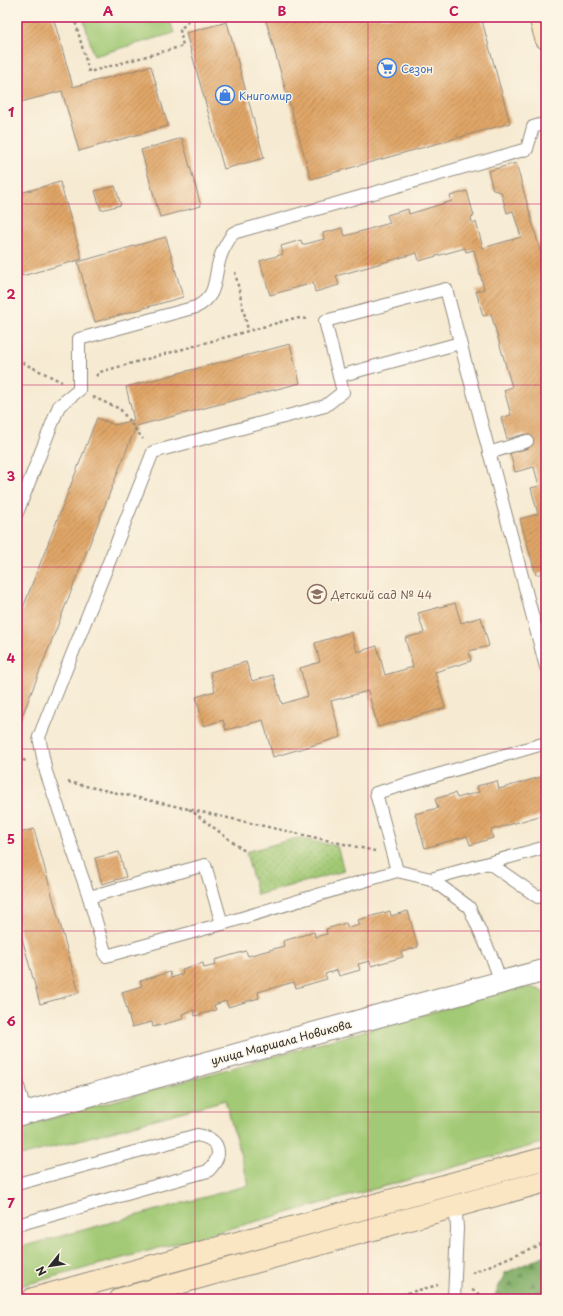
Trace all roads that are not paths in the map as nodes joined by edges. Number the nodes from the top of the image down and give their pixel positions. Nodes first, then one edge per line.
1 (540, 17) edge
2 (546, 38) edge
3 (546, 123) edge
4 (460, 343) junction
5 (339, 376) junction
6 (527, 441) dead end
7 (490, 452) junction
8 (17, 513) edge
9 (546, 667) edge
10 (546, 743) edge
11 (546, 847) edge
12 (489, 863) junction
13 (397, 872) junction
14 (431, 879) junction
15 (546, 894) edge
16 (89, 897) junction
17 (222, 924) junction
18 (546, 970) edge
19 (501, 982) junction
20 (17, 1082) edge
21 (21, 1114) edge
22 (546, 1158) edge
23 (546, 1181) edge
24 (17, 1184) edge
25 (450, 1184) junction
26 (456, 1206) junction
27 (17, 1225) edge
28 (33, 1299) edge
29 (121, 1299) edge
30 (454, 1299) edge

1 - 2 street
3 - 8 lane
4 - 5 lane
4 - 5 lane
4 - 7 lane
5 - 16 lane
6 - 7 lane
7 - 9 lane
10 - 13 lane
11 - 12 lane
12 - 14 lane
12 - 15 lane
13 - 14 lane
13 - 17 lane
14 - 19 lane
16 - 17 lane
16 - 17 lane
18 - 19 street, улица Маршала Новикова
19 - 21 street, улица Маршала Новикова
20 - 21 lane
22 - 25 street
23 - 26 street
24 - 27 lane
25 - 26 lane
25 - 28 street
26 - 29 street
26 - 30 lane

